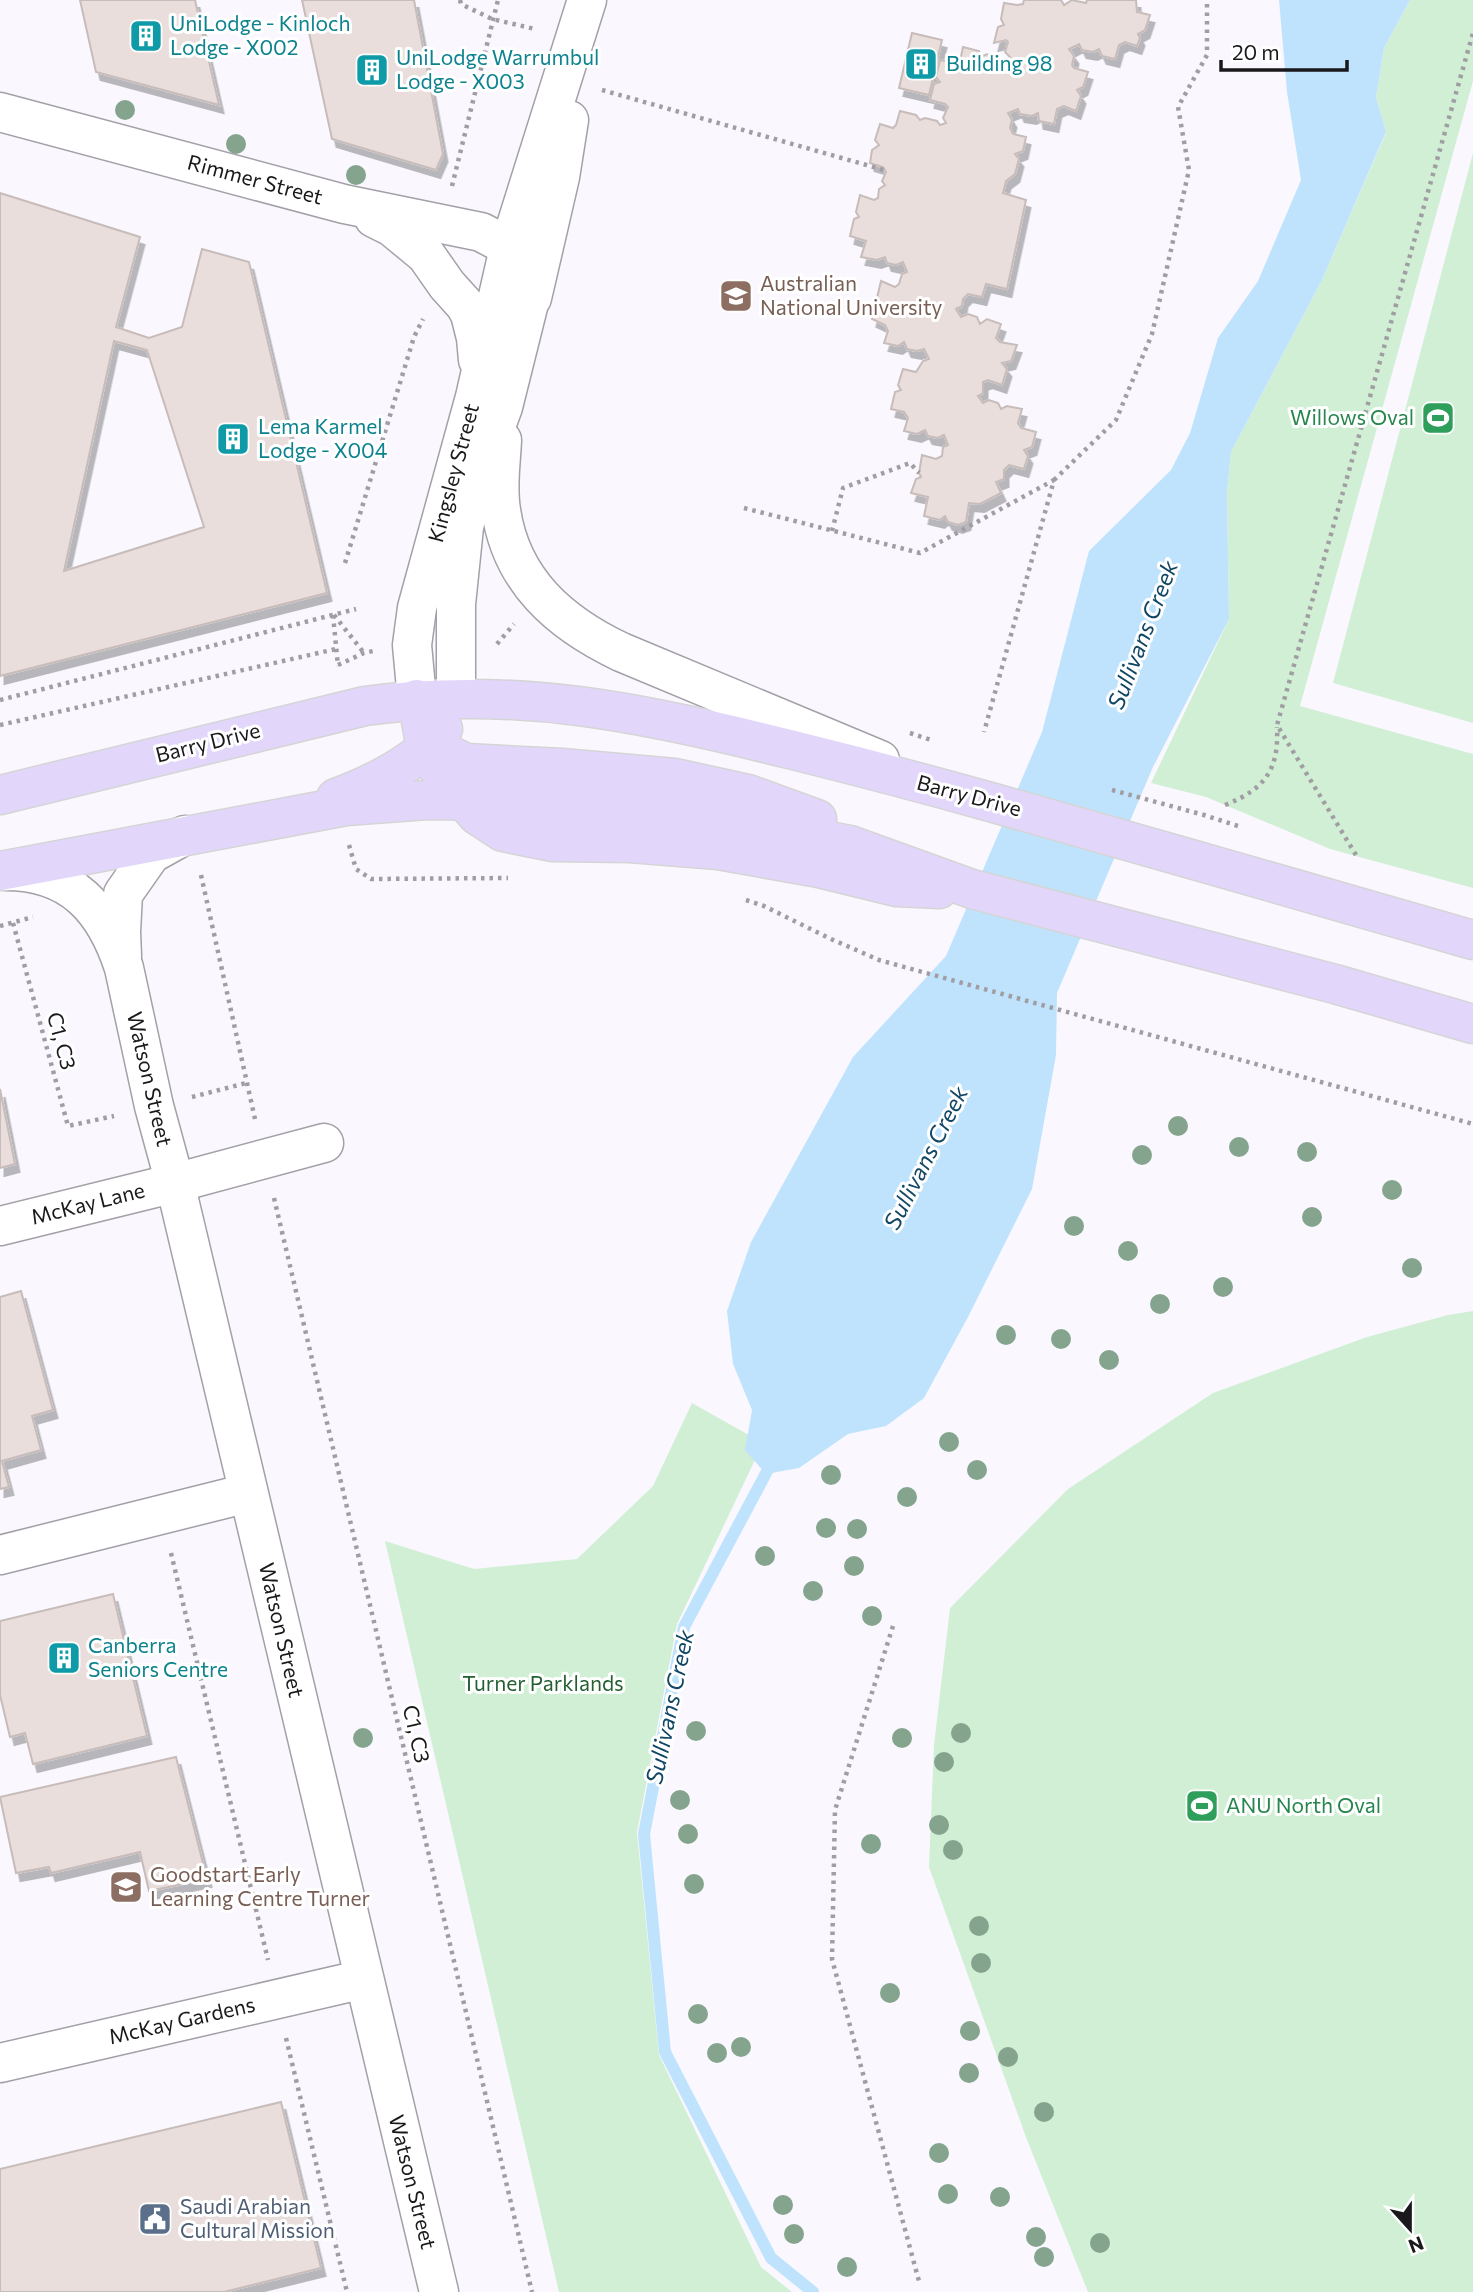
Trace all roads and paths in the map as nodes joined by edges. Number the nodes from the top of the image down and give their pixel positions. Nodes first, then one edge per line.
1 (460, 0) edge
2 (498, 0) edge
3 (587, 0) edge
4 (1207, 0) edge
5 (492, 19) junction
6 (1473, 33) edge
7 (577, 38) junction
8 (601, 90) dead end
9 (0, 113) edge
10 (884, 170) dead end
11 (449, 199) dead end
12 (344, 204) junction
13 (509, 248) junction
14 (427, 309) dead end
15 (526, 323) junction
16 (489, 402) junction
17 (919, 472) dead end
18 (1054, 480) junction
19 (744, 508) dead end
20 (832, 531) junction
21 (345, 563) dead end
22 (356, 609) dead end
23 (333, 615) junction
24 (336, 649) junction
25 (364, 653) dead end
26 (338, 678) dead end
27 (456, 698) junction
28 (417, 699) junction
29 (0, 700) edge
30 (0, 725) edge
31 (1277, 725) junction
32 (984, 732) dead end
33 (430, 743) junction
34 (11, 789) edge
35 (947, 789) junction
36 (463, 800) junction
37 (1225, 804) dead end
38 (274, 818) junction
39 (185, 835) junction
40 (348, 842) dead end
41 (1356, 855) dead end
42 (201, 870) dead end
43 (1, 871) edge
44 (517, 878) dead end
45 (972, 889) junction
46 (735, 896) dead end
47 (0, 926) edge
48 (1473, 940) edge
49 (124, 968) junction
50 (1473, 1024) edge
51 (246, 1083) junction
52 (182, 1099) dead end
53 (122, 1115) dead end
54 (1473, 1124) edge
55 (257, 1130) dead end
56 (324, 1143) dead end
57 (175, 1183) junction
58 (273, 1197) dead end
59 (0, 1226) edge
60 (248, 1493) junction
61 (170, 1547) dead end
62 (0, 1555) edge
63 (893, 1626) dead end
64 (270, 1970) dead end
65 (364, 1979) junction
66 (285, 2032) dead end
67 (0, 2063) edge
68 (920, 2285) dead end
69 (347, 2292) edge
70 (439, 2292) edge
71 (532, 2292) edge

1 - 5 path
2 - 5 path
3 - 7 street, Kingsley Street
4 - 18 path
5 - 7 path
5 - 11 path
6 - 31 path
7 - 13 street, Kingsley Street
7 - 15 street, Kingsley Street
8 - 10 path
9 - 12 street, Rimmer Street
12 - 13 street, Rimmer Street
12 - 16 street
13 - 15 street, Kingsley Street
13 - 16 street, Kingsley Street
14 - 21 path
15 - 16 street, Kingsley Street
16 - 27 street, Kingsley Street
16 - 28 street, Kingsley Street
16 - 35 street
17 - 20 path
18 - 20 path
18 - 32 path
19 - 20 path
22 - 23 path
23 - 24 path
23 - 25 path
23 - 29 path
24 - 26 path
24 - 30 path
27 - 28 main road, Barry Drive
27 - 33 main road
27 - 35 main road, Barry Drive
28 - 33 main road
28 - 34 main road, Barry Drive
31 - 37 path
31 - 41 path
33 - 36 main road
33 - 38 main road
33 - 45 main road
35 - 48 main road, Barry Drive
36 - 38 main road
36 - 45 main road
38 - 39 main road
39 - 43 main road
39 - 49 street, Watson Street
40 - 44 path
42 - 51 path
43 - 49 street, Watson Street
45 - 50 main road
46 - 54 path
47 - 53 path, C1, C3
49 - 57 street, Watson Street
51 - 52 path
51 - 55 path
56 - 57 street, McKay Lane
57 - 59 street, McKay Lane
57 - 60 street, Watson Street
58 - 71 path, C1, C3
60 - 62 street
60 - 65 street, Watson Street
61 - 64 path
63 - 68 path
65 - 67 street, McKay Gardens
65 - 70 street, Watson Street
66 - 69 path

